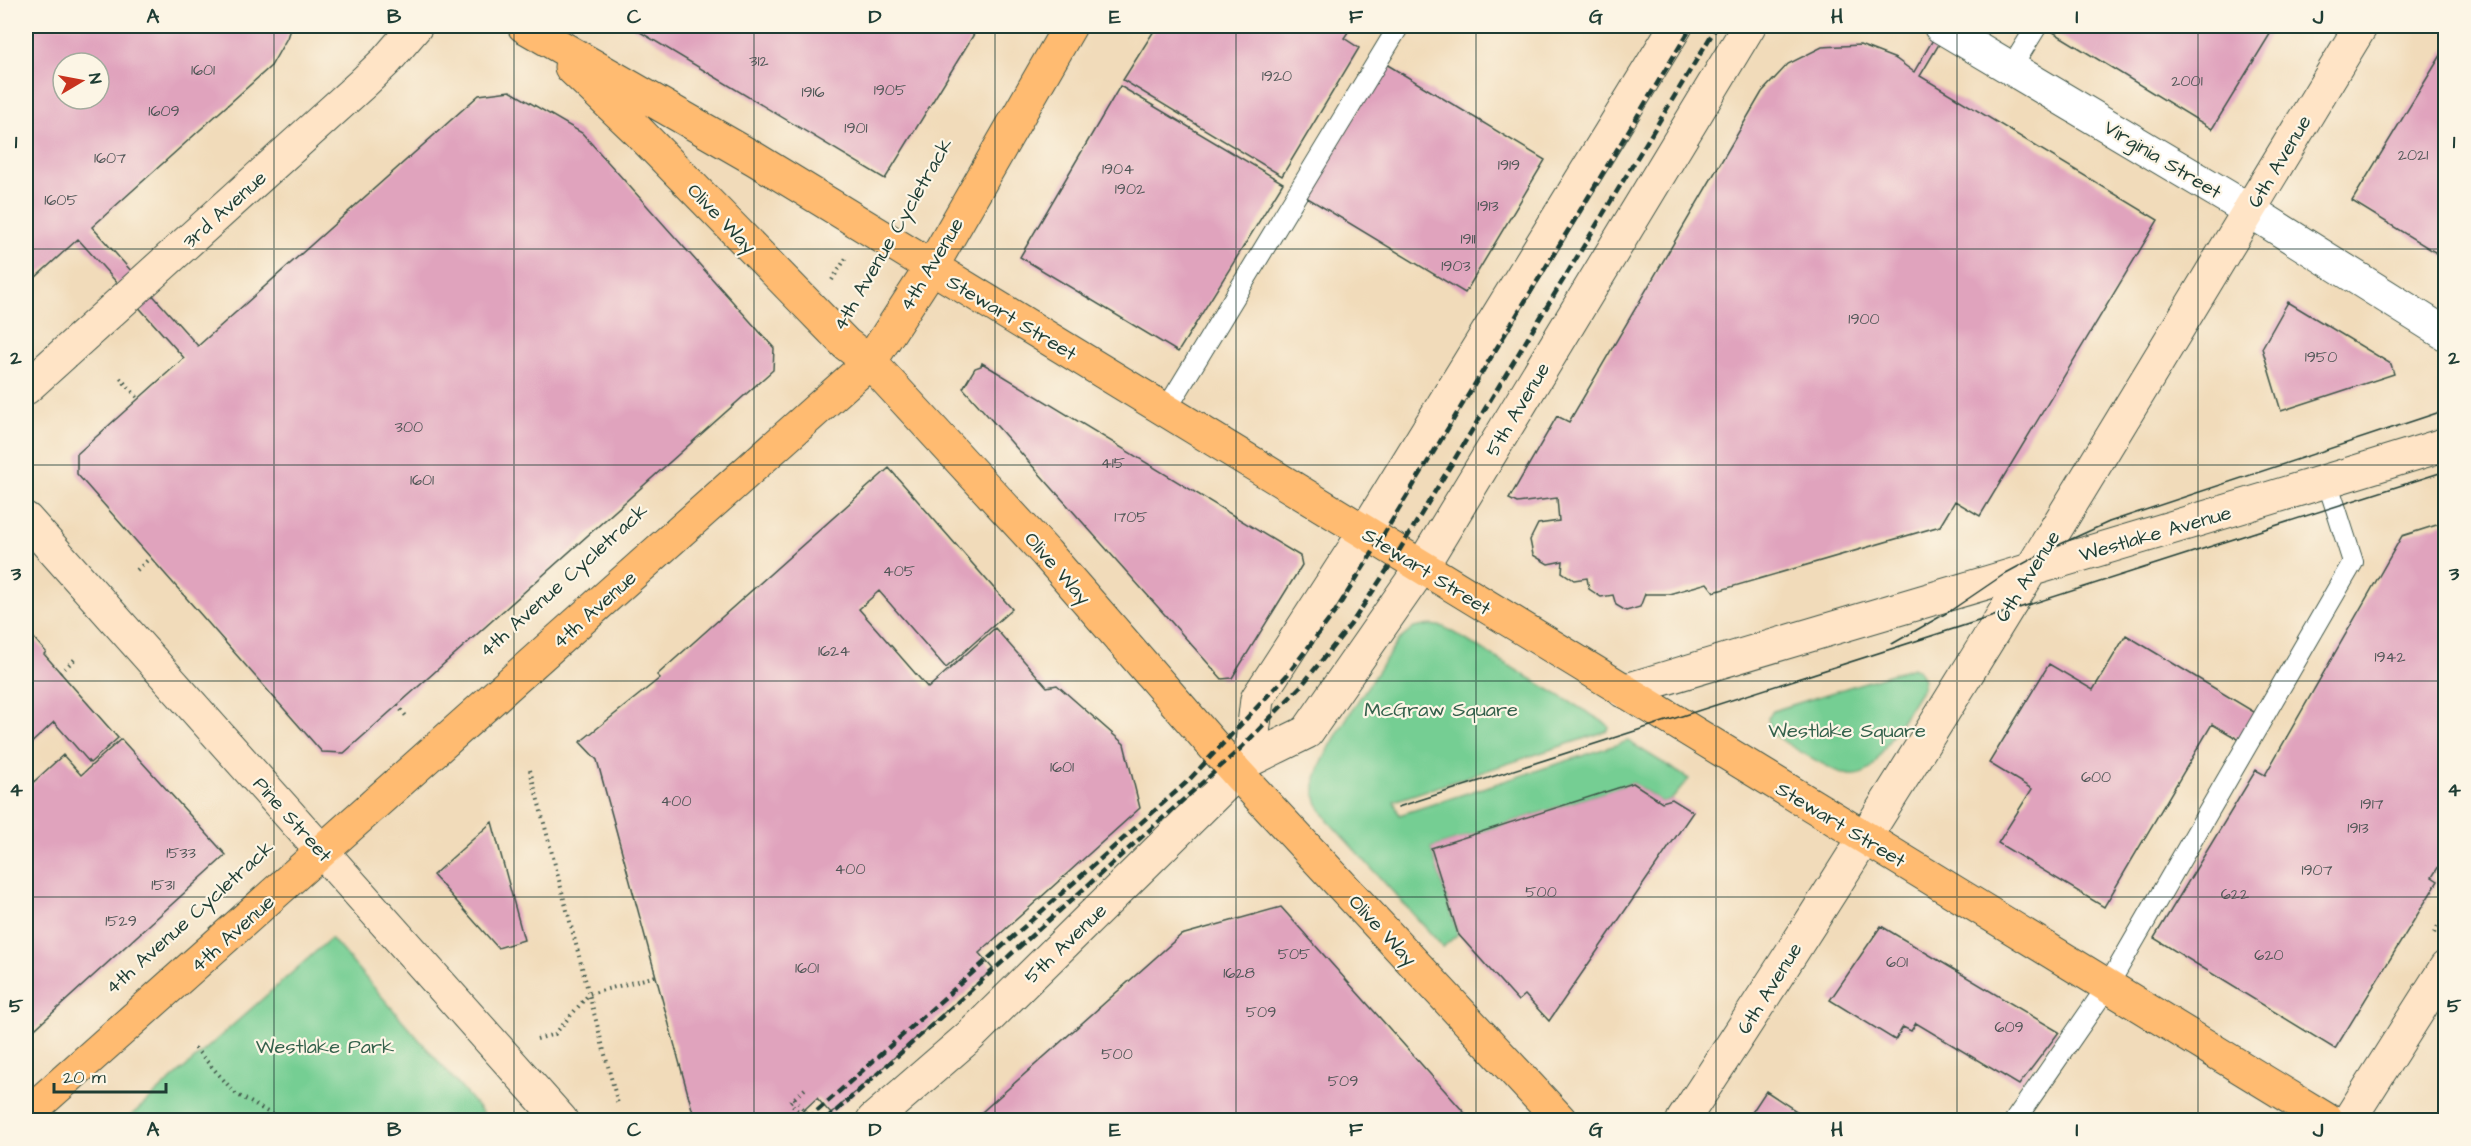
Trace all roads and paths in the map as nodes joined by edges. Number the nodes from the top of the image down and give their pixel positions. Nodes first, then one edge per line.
1 (416, 26) edge
2 (1070, 26) edge
3 (1399, 26) edge
4 (1676, 26) edge
5 (1749, 26) edge
6 (1940, 26) edge
7 (2037, 26) edge
8 (2361, 26) edge
9 (531, 30) edge
10 (2011, 68) junction
11 (2249, 210) junction
12 (931, 268) junction
13 (2445, 334) edge
14 (870, 362) junction
15 (120, 378) dead end
16 (26, 388) edge
17 (139, 399) dead end
18 (1166, 410) junction
19 (2445, 444) edge
20 (2327, 481) junction
21 (26, 519) edge
22 (1365, 532) junction
23 (150, 558) dead end
24 (1421, 568) junction
25 (2033, 568) junction
26 (137, 570) dead end
27 (76, 658) dead end
28 (60, 673) dead end
29 (1623, 691) junction
30 (397, 705) dead end
31 (406, 716) dead end
32 (1244, 767) junction
33 (530, 770) dead end
34 (1863, 838) junction
35 (323, 852) junction
36 (2445, 967) edge
37 (656, 976) dead end
38 (2107, 987) junction
39 (589, 994) junction
40 (537, 1039) dead end
41 (195, 1048) dead end
42 (807, 1087) dead end
43 (618, 1104) dead end
44 (26, 1116) edge
45 (812, 1119) dead end
46 (282, 1120) edge
47 (561, 1120) edge
48 (873, 1120) edge
49 (1560, 1120) edge
50 (1683, 1120) edge
51 (2015, 1120) edge
52 (2327, 1120) edge
53 (2349, 1120) edge

1 - 16 main road, 3rd Avenue
2 - 12 main road, 4th Avenue
3 - 18 lane
4 - 22 main road
5 - 24 main road, 5th Avenue
6 - 10 street, Virginia Street
7 - 10 lane
8 - 11 main road, 6th Avenue
9 - 12 main road, Stewart Street
9 - 14 main road, Olive Way
10 - 11 street, Virginia Street
11 - 13 street, Virginia Street
11 - 25 main road, 6th Avenue
12 - 14 main road, 4th Avenue
12 - 18 main road, Stewart Street
14 - 32 main road, Olive Way
14 - 35 main road, 4th Avenue
15 - 17 path
18 - 22 main road, Stewart Street
19 - 20 main road, Westlake Avenue
20 - 25 main road, Westlake Avenue
20 - 38 lane
21 - 35 main road, Pine Street
22 - 24 main road, Stewart Street
22 - 32 main road
23 - 26 path
24 - 29 main road, Stewart Street
24 - 32 main road, 5th Avenue
25 - 29 main road, Westlake Avenue
25 - 34 main road, 6th Avenue
27 - 28 path
29 - 34 main road, Stewart Street
30 - 31 path
32 - 48 main road, 5th Avenue
32 - 49 main road, Olive Way
33 - 39 path
34 - 38 main road, Stewart Street
34 - 50 main road, 6th Avenue
35 - 44 main road, 4th Avenue
35 - 47 main road, Pine Street
36 - 53 main road
37 - 39 path
38 - 51 lane
38 - 52 main road, Stewart Street
39 - 40 path
39 - 43 path
41 - 46 path
42 - 45 path

